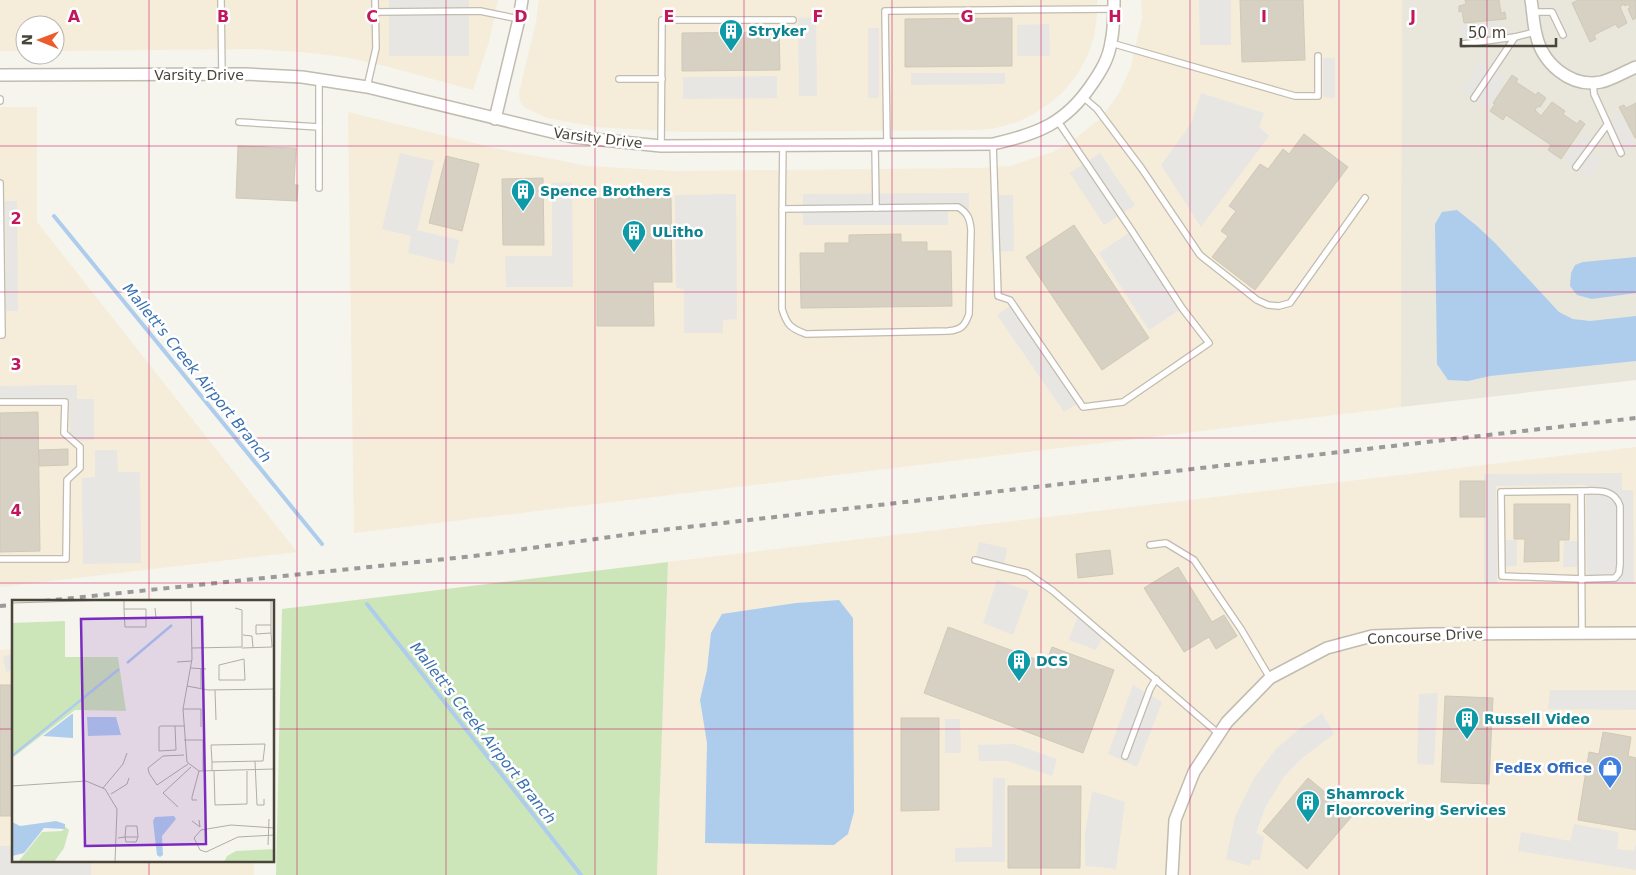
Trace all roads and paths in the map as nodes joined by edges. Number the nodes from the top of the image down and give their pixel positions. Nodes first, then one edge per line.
1 (221, 0) edge
2 (375, 0) edge
3 (522, 0) edge
4 (1114, 4) edge
5 (1532, 6) edge
6 (376, 12) junction
7 (519, 19) junction
8 (793, 20) dead end
9 (1536, 32) junction
10 (1563, 35) dead end
11 (1515, 37) junction
12 (1111, 42) junction
13 (1462, 44) dead end
14 (1318, 56) dead end
15 (1636, 67) edge
16 (222, 74) junction
17 (0, 76) edge
18 (619, 79) dead end
19 (662, 79) junction
20 (319, 80) junction
21 (1593, 82) junction
22 (367, 87) junction
23 (1083, 97) junction
24 (1474, 98) dead end
25 (495, 119) junction
26 (1057, 120) junction
27 (239, 122) dead end
28 (1607, 125) junction
29 (320, 127) junction
30 (887, 144) junction
31 (994, 144) junction
32 (783, 145) junction
33 (875, 145) junction
34 (661, 146) junction
35 (1621, 153) dead end
36 (1576, 167) dead end
37 (0, 183) edge
38 (320, 188) dead end
39 (1365, 198) dead end
40 (876, 208) junction
41 (782, 209) junction
42 (0, 335) edge
43 (0, 402) edge
44 (1581, 491) junction
45 (1150, 545) dead end
46 (0, 559) edge
47 (976, 560) dead end
48 (1582, 579) junction
49 (1582, 633) junction
50 (1636, 633) edge
51 (1270, 678) junction
52 (1156, 679) junction
53 (1219, 734) junction
54 (1124, 756) dead end
55 (1172, 875) edge

1 - 16 lane
2 - 6 lane
3 - 7 street
4 - 12 street, Varsity Drive
4 - 30 lane
5 - 9 street
5 - 10 lane
6 - 7 lane
6 - 22 lane
7 - 25 street
8 - 19 lane
9 - 11 lane
9 - 21 street
11 - 13 lane
11 - 24 lane
12 - 14 lane
12 - 23 street, Varsity Drive
15 - 21 street
16 - 17 street, Varsity Drive
16 - 20 street, Varsity Drive
18 - 19 lane
19 - 34 lane
20 - 22 street, Varsity Drive
20 - 29 lane
21 - 28 lane
22 - 25 street, Varsity Drive
23 - 26 street, Varsity Drive
23 - 39 lane
25 - 34 street, Varsity Drive
26 - 31 street, Varsity Drive
26 - 31 lane
27 - 29 lane
28 - 35 lane
28 - 36 lane
29 - 38 lane
30 - 31 street, Varsity Drive
30 - 33 street, Varsity Drive
32 - 33 street, Varsity Drive
32 - 34 street, Varsity Drive
32 - 41 lane
33 - 40 lane
37 - 42 lane
40 - 41 lane
40 - 41 lane
43 - 46 lane
44 - 48 lane
44 - 48 lane
44 - 48 lane
45 - 51 lane
47 - 52 lane
48 - 49 lane
49 - 50 street, Concourse Drive
49 - 51 street, Concourse Drive
51 - 53 street, Concourse Drive
52 - 53 lane
52 - 54 lane
53 - 55 street, Concourse Drive

